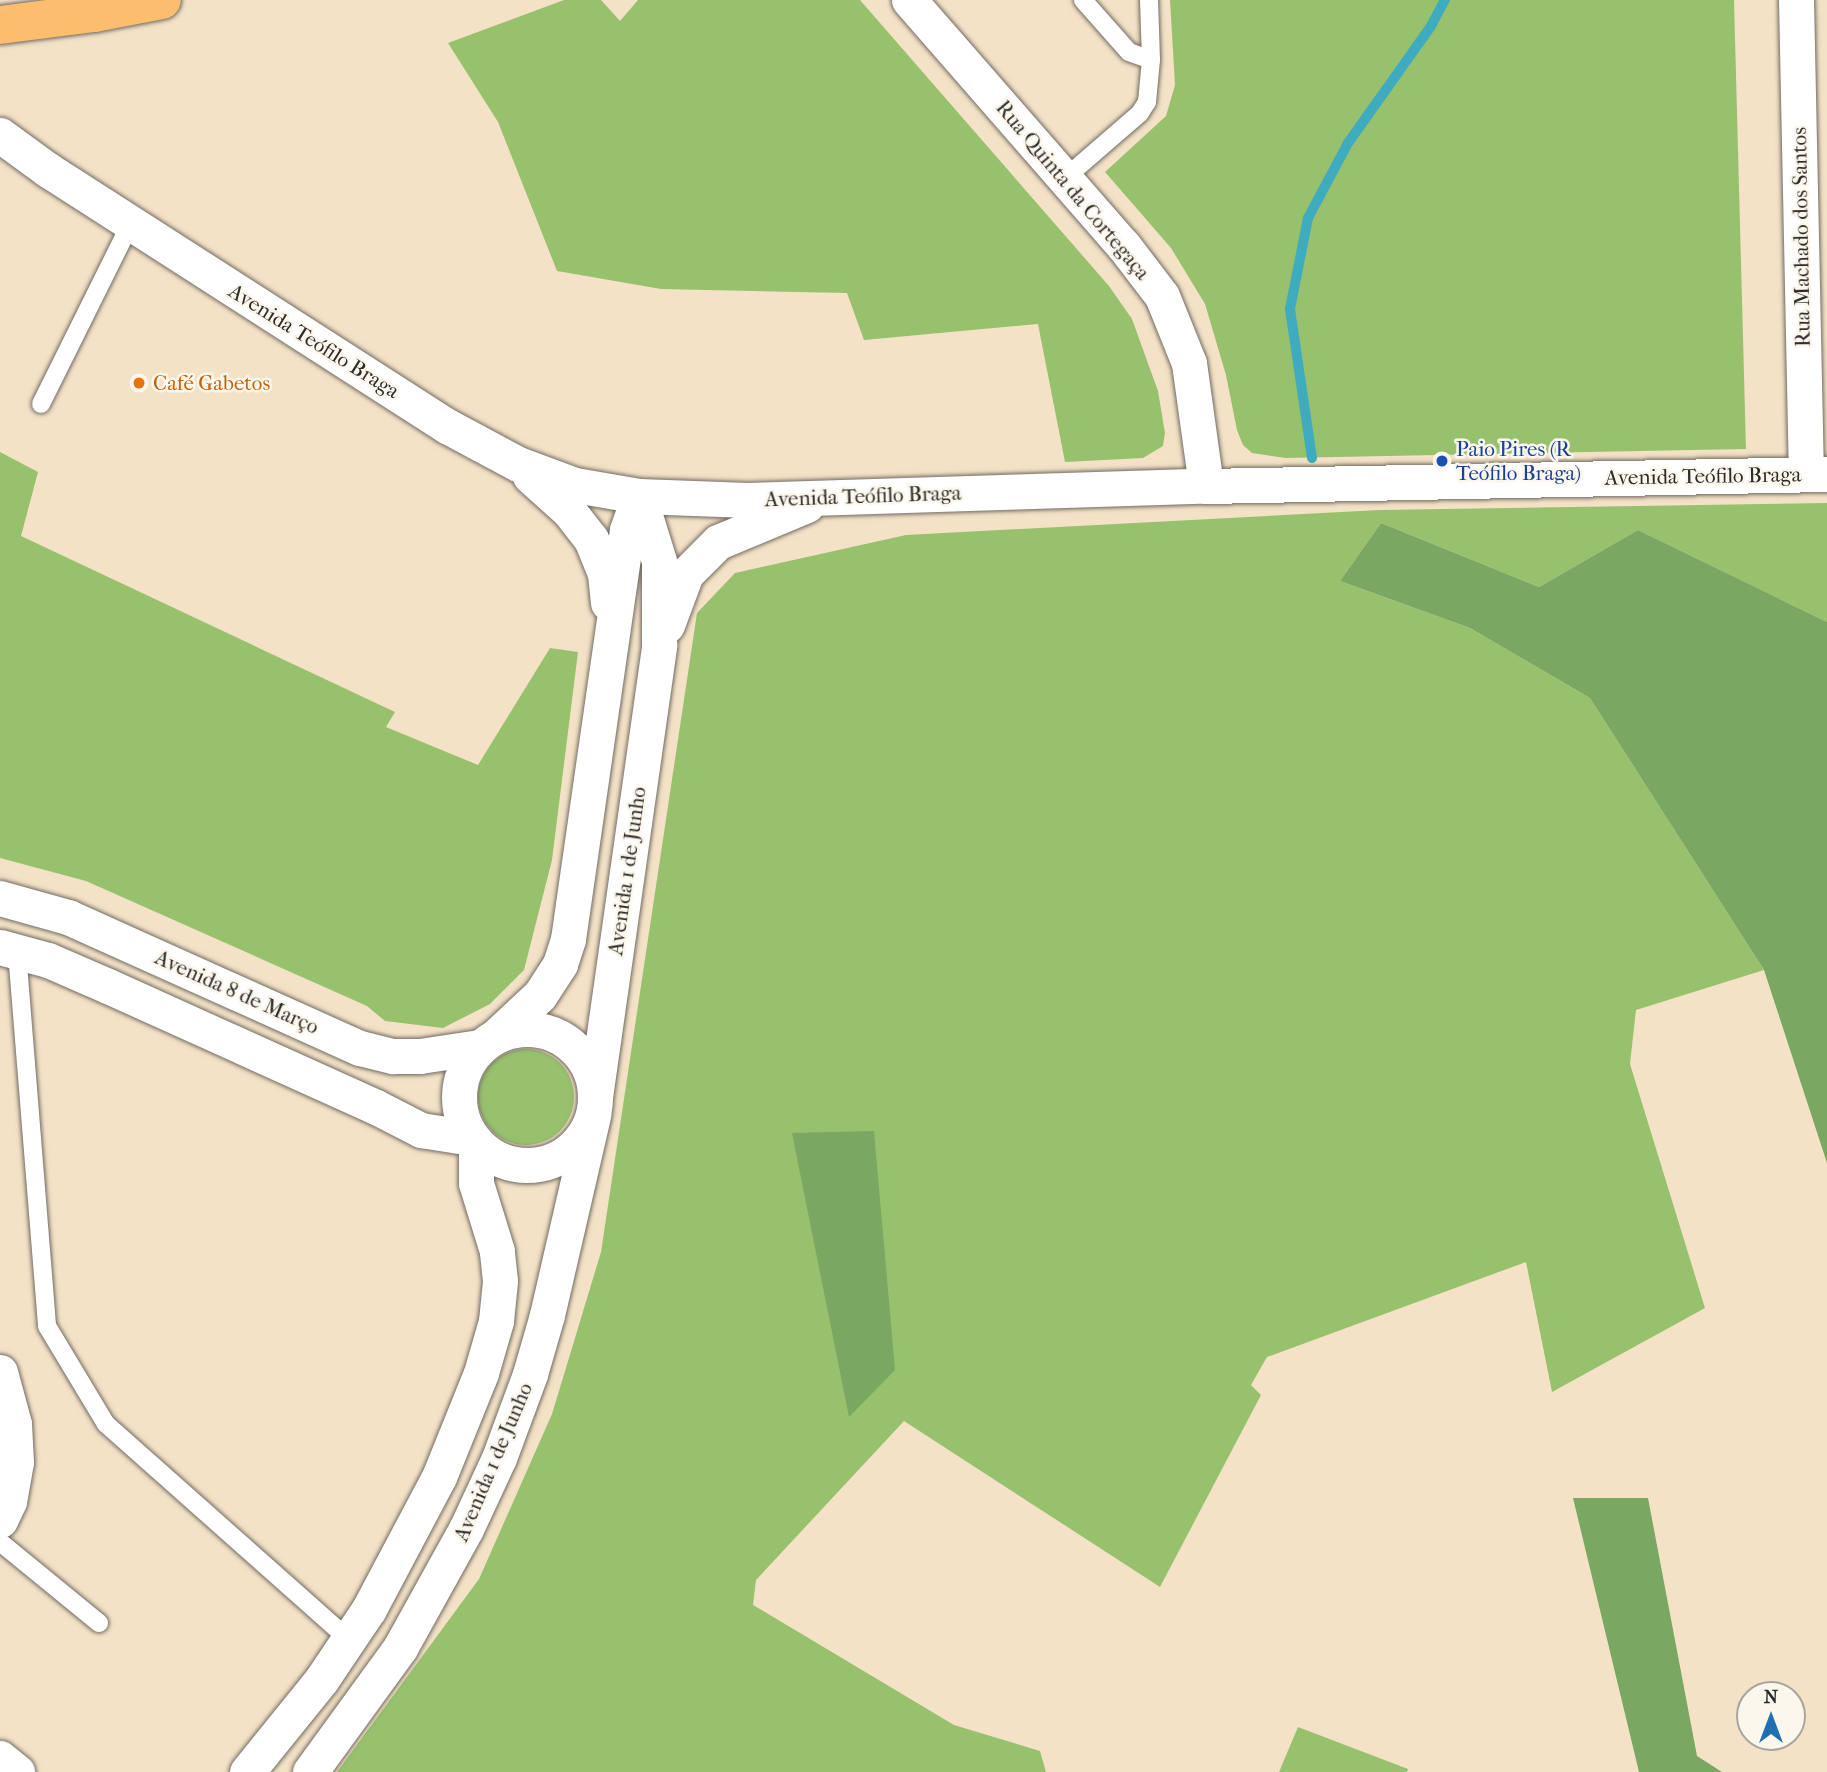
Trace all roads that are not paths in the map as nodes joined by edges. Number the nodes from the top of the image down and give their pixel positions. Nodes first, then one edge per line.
1 (909, 0) edge
2 (1083, 0) edge
3 (1149, 0) edge
4 (1796, 0) edge
5 (153, 1) edge
6 (0, 25) edge
7 (1151, 60) junction
8 (0, 135) edge
9 (1065, 178) junction
10 (131, 223) junction
11 (41, 404) dead end
12 (517, 464) junction
13 (1816, 474) edge
14 (1206, 486) junction
15 (639, 496) junction
16 (826, 496) junction
17 (612, 637) junction
18 (659, 645) junction
19 (0, 898) edge
20 (8, 950) edge
21 (487, 1042) junction
22 (594, 1106) junction
23 (473, 1140) junction
24 (0, 1372) edge
25 (0, 1520) edge
26 (0, 1542) edge
27 (99, 1623) dead end
28 (348, 1639) junction
29 (0, 1758) edge
30 (17, 1772) edge
31 (247, 1772) edge
32 (310, 1772) edge

1 - 9 street, Rua Quinta da Cortegaça
2 - 7 lane
3 - 7 lane
4 - 13 street, Rua Machado dos Santos
5 - 6 main road
7 - 9 lane
8 - 10 street, Avenida Teófilo Braga
9 - 14 street, Rua Quinta da Cortegaça
10 - 11 lane
10 - 12 street, Avenida Teófilo Braga
12 - 15 street, Avenida Teófilo Braga
12 - 17 street
13 - 14 street, Avenida Teófilo Braga
14 - 16 street, Avenida Teófilo Braga
15 - 16 street, Avenida Teófilo Braga
15 - 17 street
15 - 18 street, Avenida 1 de Junho
16 - 18 street, Avenida 1 de Junho
17 - 21 street
18 - 22 street, Avenida 1 de Junho
19 - 21 street, Avenida 8 de Março
20 - 23 street
20 - 28 lane
21 - 22 street
21 - 23 street
22 - 23 street
22 - 32 street, Avenida 1 de Junho
23 - 28 street, Avenida 1 de Junho
24 - 25 street
26 - 27 lane
28 - 31 street, Avenida 1 de Junho
29 - 30 street

